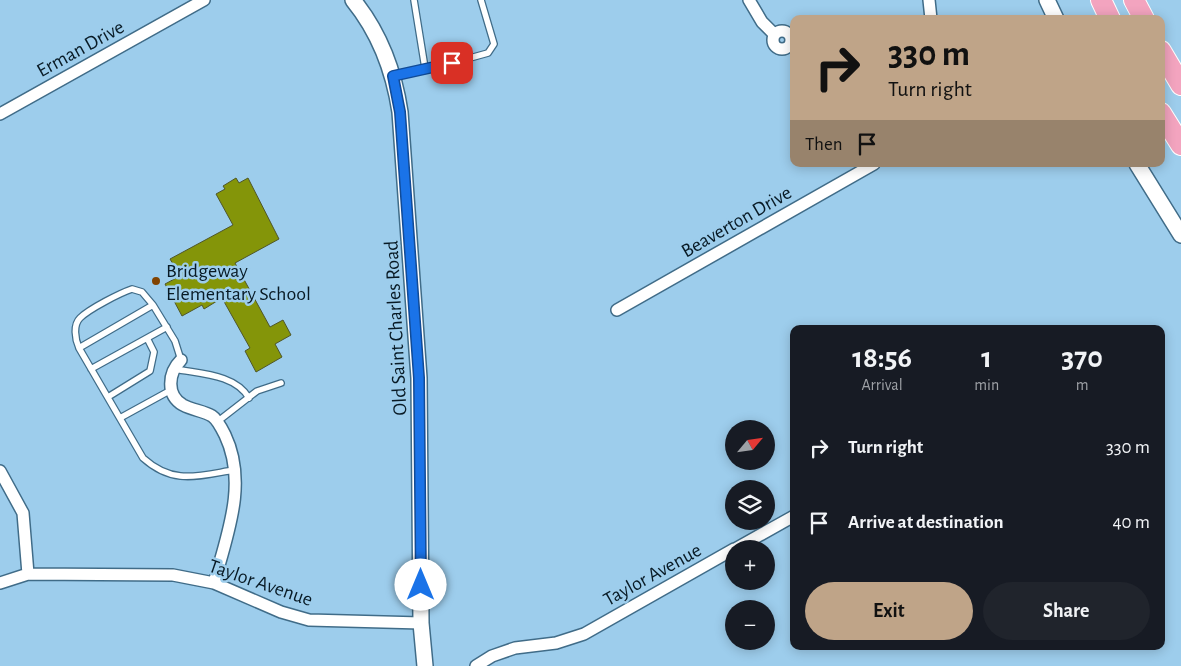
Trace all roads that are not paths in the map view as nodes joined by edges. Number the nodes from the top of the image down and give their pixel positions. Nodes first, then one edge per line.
1 (204, 0) edge
2 (353, 0) edge
3 (414, 0) edge
4 (481, 0) edge
5 (749, 0) edge
6 (929, 0) edge
7 (1047, 0) edge
8 (1101, 0) edge
9 (1134, 0) edge
10 (931, 15) edge
11 (1054, 15) edge
12 (1108, 15) edge
13 (1142, 15) edge
14 (774, 34) dead end
15 (1165, 58) edge
16 (425, 68) junction
17 (393, 76) junction
18 (1181, 85) edge
19 (0, 114) edge
20 (1165, 119) edge
21 (1181, 145) edge
22 (869, 167) edge
23 (1139, 167) edge
24 (1181, 235) edge
25 (153, 305) junction
26 (617, 310) dead end
27 (167, 327) junction
28 (147, 338) junction
29 (79, 348) junction
30 (177, 364) junction
31 (91, 369) junction
32 (281, 383) dead end
33 (171, 390) junction
34 (108, 396) junction
35 (249, 398) junction
36 (120, 418) junction
37 (217, 422) junction
38 (234, 470) junction
39 (0, 471) edge
40 (790, 518) edge
41 (750, 540) edge
42 (725, 554) edge
43 (28, 574) junction
44 (0, 583) edge
45 (214, 583) junction
46 (422, 623) junction
47 (425, 666) edge
48 (476, 666) edge

1 - 19 street, Erman Drive
2 - 17 street, Old Saint Charles Road
3 - 16 lane
4 - 16 lane
5 - 14 street
6 - 10 street
7 - 11 street
8 - 12 highway
9 - 13 highway
15 - 18 highway
16 - 17 lane
17 - 46 street, Old Saint Charles Road
20 - 21 highway
22 - 26 street, Beaverton Drive
23 - 24 street
25 - 27 lane
25 - 29 lane
25 - 29 lane
27 - 28 lane
27 - 30 lane
28 - 31 lane
28 - 34 lane
29 - 31 lane
30 - 33 street
30 - 35 lane
31 - 34 lane
32 - 35 lane
33 - 36 lane
33 - 37 street
34 - 36 lane
35 - 37 lane
36 - 38 lane
37 - 38 street
38 - 45 street
39 - 43 street
40 - 41 street, Taylor Avenue
42 - 48 street, Taylor Avenue
43 - 44 street, Taylor Avenue
43 - 45 street, Taylor Avenue
45 - 46 street, Taylor Avenue
46 - 47 street, Old Saint Charles Road

